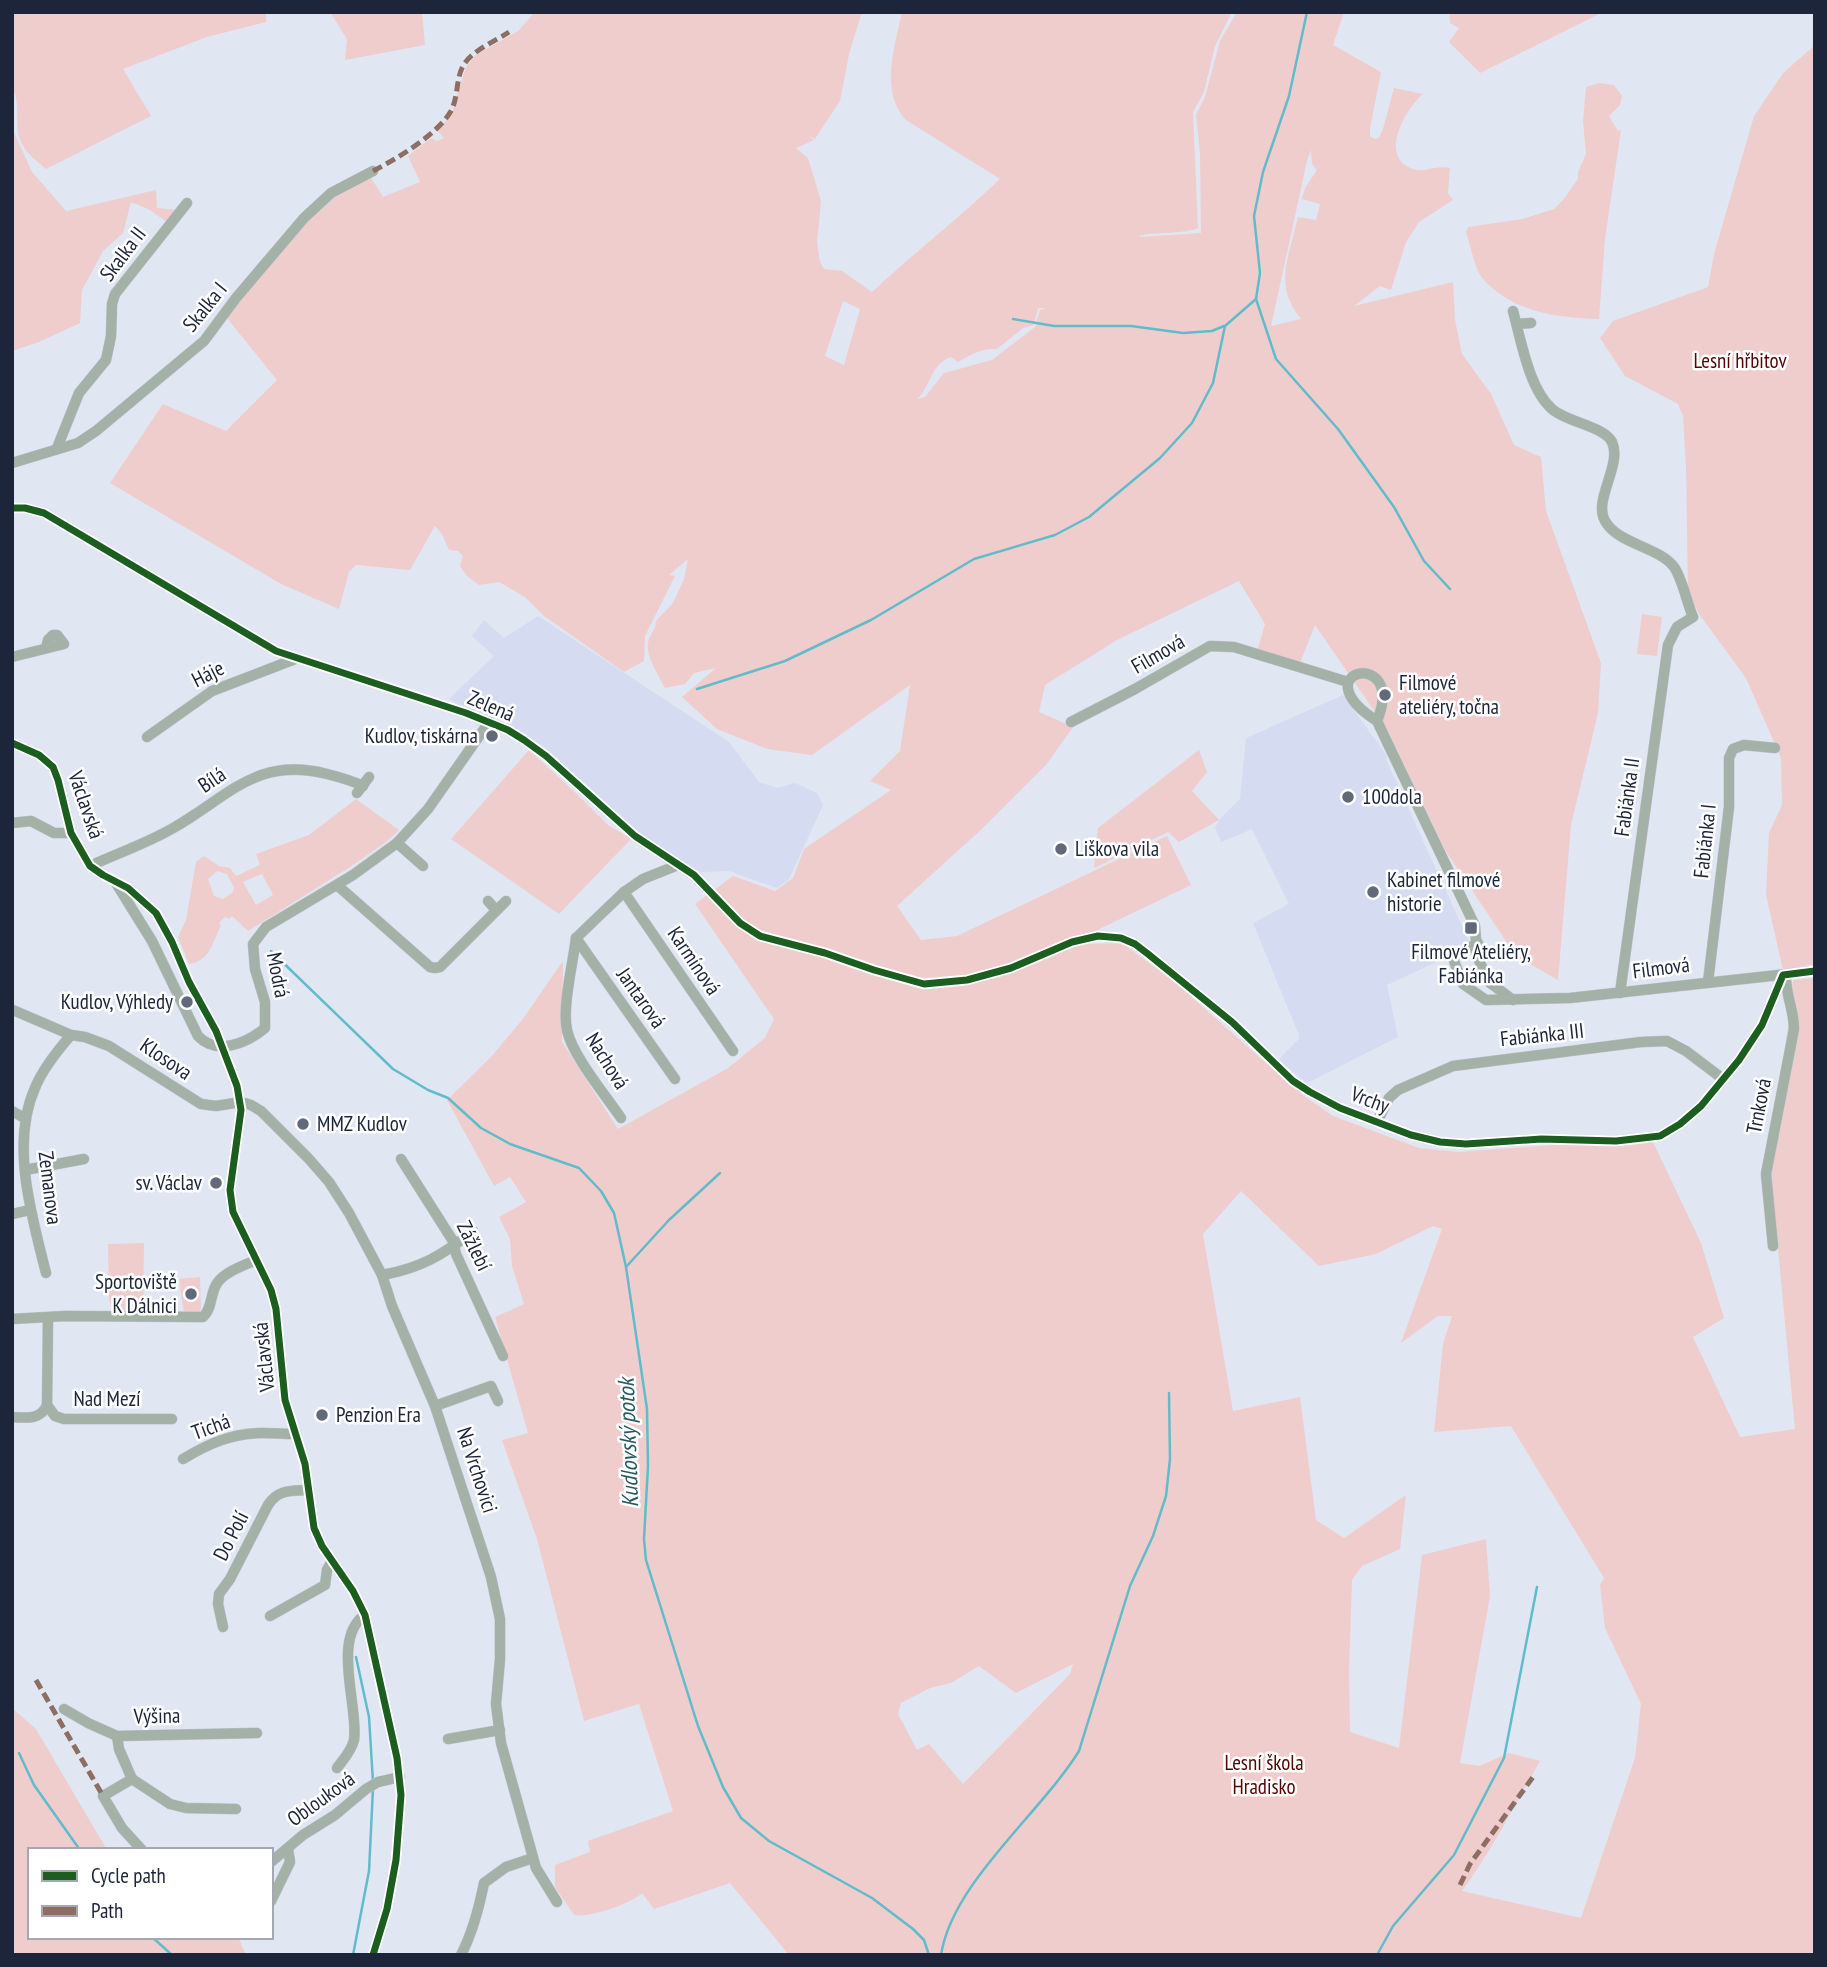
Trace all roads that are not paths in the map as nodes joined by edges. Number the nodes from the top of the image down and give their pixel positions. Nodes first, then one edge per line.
1 (373, 171) dead end
2 (187, 203) dead end
3 (1513, 311) dead end
4 (1531, 323) dead end
5 (1517, 324) junction
6 (57, 448) junction
7 (12, 463) edge
8 (12, 508) edge
9 (46, 648) dead end
10 (12, 657) edge
11 (295, 659) junction
12 (1349, 682) junction
13 (1377, 721) junction
14 (489, 722) junction
15 (1071, 722) dead end
16 (147, 737) dead end
17 (12, 743) edge
18 (1775, 748) dead end
19 (363, 785) dead end
20 (12, 823) edge
21 (71, 833) junction
22 (397, 843) junction
23 (677, 865) junction
24 (90, 866) junction
25 (423, 866) dead end
26 (114, 881) junction
27 (337, 884) junction
28 (624, 892) junction
29 (488, 901) dead end
30 (506, 901) dead end
31 (496, 910) junction
32 (576, 938) junction
33 (1478, 943) junction
34 (1815, 971) edge
35 (1784, 974) junction
36 (1709, 982) junction
37 (924, 984) joint
38 (1620, 993) junction
39 (1513, 1000) junction
40 (13, 1010) edge
41 (71, 1035) junction
42 (223, 1046) junction
43 (733, 1051) dead end
44 (675, 1079) dead end
45 (1723, 1079) junction
46 (241, 1102) junction
47 (12, 1111) edge
48 (621, 1118) dead end
49 (26, 1119) junction
50 (1377, 1122) junction
51 (26, 1132) junction
52 (12, 1134) edge
53 (401, 1158) dead end
54 (84, 1159) dead end
55 (26, 1170) junction
56 (30, 1210) junction
57 (12, 1214) edge
58 (473, 1231) dead end
59 (454, 1246) junction
60 (1773, 1246) dead end
61 (256, 1260) junction
62 (46, 1273) dead end
63 (382, 1275) junction
64 (48, 1318) junction
65 (12, 1320) edge
66 (503, 1356) dead end
67 (498, 1401) dead end
68 (47, 1405) junction
69 (435, 1406) junction
70 (12, 1417) edge
71 (172, 1419) dead end
72 (296, 1434) junction
73 (183, 1459) dead end
74 (309, 1490) junction
75 (332, 1561) junction
76 (365, 1615) junction
77 (270, 1616) dead end
78 (223, 1628) dead end
79 (64, 1709) dead end
80 (499, 1730) junction
81 (257, 1732) dead end
82 (117, 1736) junction
83 (448, 1739) dead end
84 (337, 1768) dead end
85 (400, 1777) junction
86 (132, 1779) junction
87 (236, 1809) dead end
88 (140, 1848) edge
89 (288, 1849) junction
90 (533, 1858) junction
91 (273, 1860) edge
92 (273, 1898) edge
93 (557, 1902) dead end
94 (373, 1955) edge
95 (461, 1955) edge

1 - 6 street, Skalka I
2 - 6 street, Skalka II
3 - 5 street
4 - 5 street
5 - 38 street, Fabiánka II
6 - 7 street, Skalka I
8 - 11 street, Zelená
9 - 10 street
11 - 14 street, Zelená
11 - 16 street, Háje
12 - 13 street, Filmová
12 - 13 street, Filmová
12 - 15 street, Filmová
13 - 33 street, Filmová
14 - 22 street, Modrá
14 - 23 street, Zelená
17 - 21 street, Václavská
18 - 36 street, Fabiánka I
19 - 24 street, Bílá
20 - 21 street
21 - 24 street, Václavská
22 - 25 street
22 - 27 street, Modrá
23 - 28 street
23 - 37 street, Zelená
24 - 26 street, Václavská
26 - 42 street, Václavská
26 - 42 street
27 - 31 street
27 - 42 street, Modrá
28 - 32 street
28 - 43 street, Karmínová
29 - 31 street
30 - 31 street
32 - 44 street, Jantarová
32 - 48 street, Nachová
33 - 39 street, Filmová
33 - 39 street, Filmová
34 - 35 street, Filmová
35 - 36 street, Filmová
35 - 45 street, Vrchy
35 - 60 street, Trnková
36 - 38 street, Filmová
37 - 50 street, Vrchy
38 - 39 street, Filmová
40 - 41 street, Klosova
41 - 46 street, Klosova
41 - 49 street, Zemanova
42 - 46 street, Václavská
45 - 50 street, Vrchy
45 - 50 street, Fabiánka III
46 - 61 street, Václavská
46 - 63 street, Na Vrchovici
47 - 49 street
49 - 51 street, Zemanova
51 - 52 street
51 - 55 street, Zemanova
53 - 59 street, Zážlebí
54 - 55 street
55 - 56 street, Zemanova
56 - 57 street
56 - 62 street, Zemanova
58 - 59 street
59 - 63 street
59 - 66 street, Zážlebí
61 - 64 street
61 - 72 street, Václavská
63 - 69 street, Na Vrchovici
64 - 65 street
64 - 68 street
67 - 69 street
68 - 70 street
68 - 71 street, Nad Mezí
69 - 80 street, Na Vrchovici
72 - 73 street, Tichá
72 - 74 street, Václavská
74 - 75 street, Václavská
74 - 78 street, Do Polí
75 - 76 street, Václavská
75 - 77 street
76 - 84 street
76 - 85 street, Václavská
79 - 82 street, Výšina
80 - 83 street
80 - 90 street, Na Vrchovici
81 - 82 street, Výšina
82 - 86 street
85 - 89 street, Oblouková
85 - 94 street, Václavská
86 - 87 street
86 - 88 street
89 - 91 street, Oblouková
89 - 92 street
90 - 93 street, Na Vrchovici
90 - 95 street

